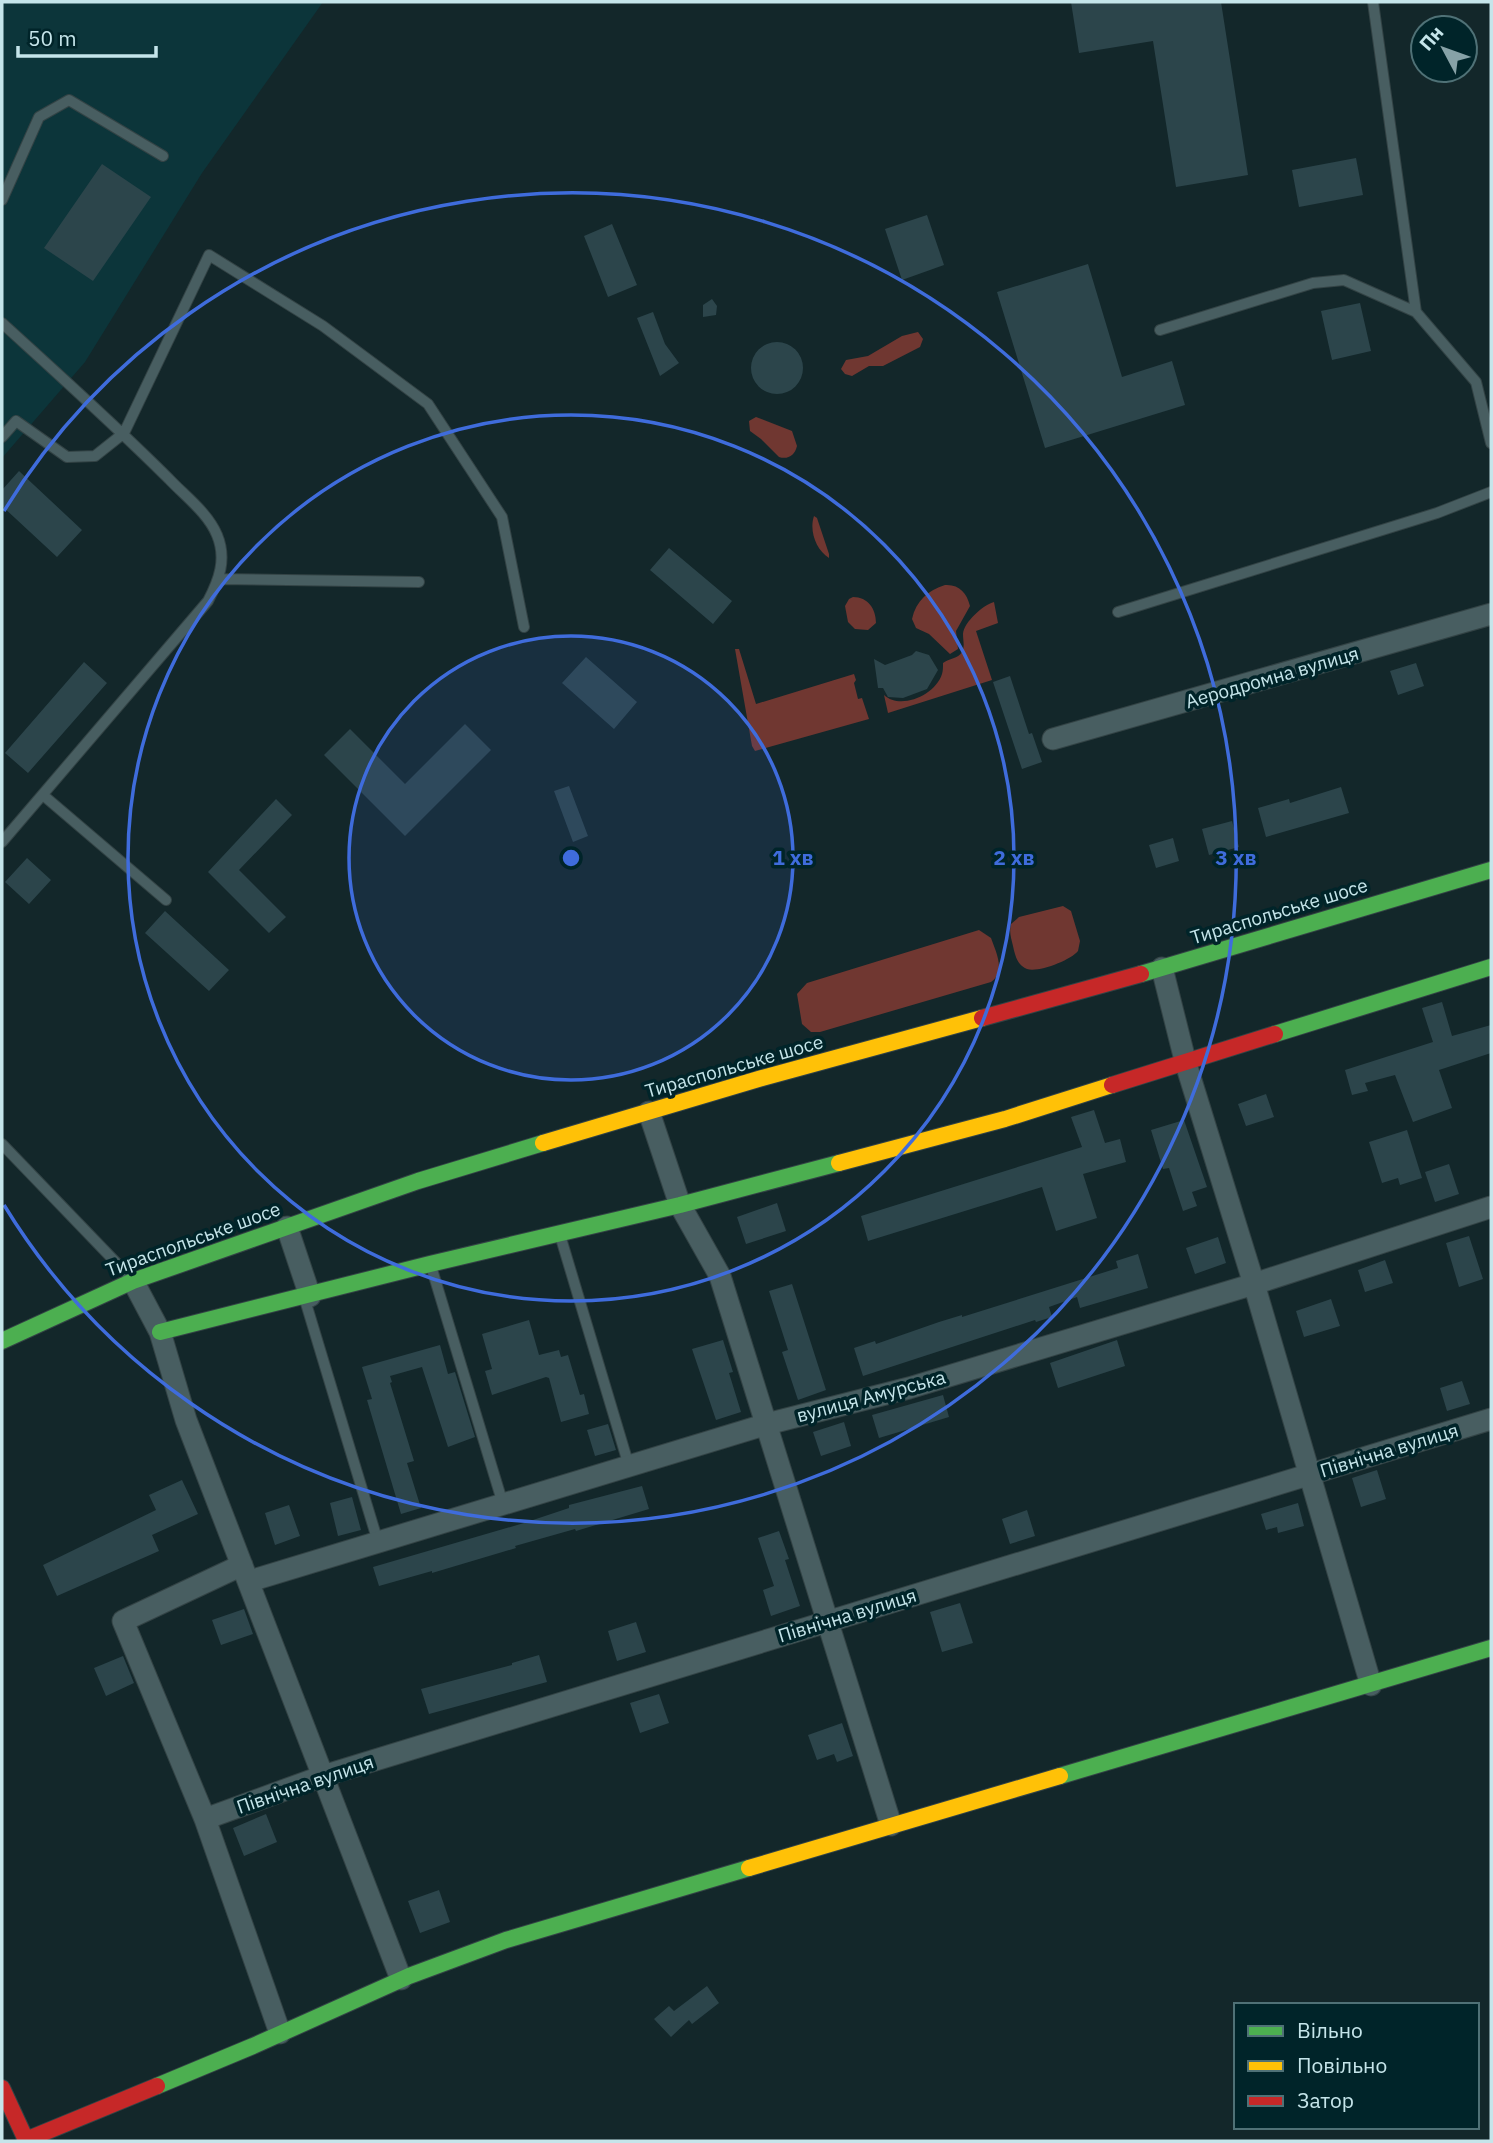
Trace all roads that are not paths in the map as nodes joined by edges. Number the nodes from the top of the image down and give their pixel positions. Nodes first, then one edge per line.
1 (1373, 2) edge
2 (163, 156) dead end
3 (2, 200) edge
4 (1416, 312) junction
5 (2, 323) edge
6 (1160, 330) dead end
7 (124, 433) junction
8 (2, 437) edge
9 (1491, 443) edge
10 (1491, 492) edge
11 (219, 579) junction
12 (419, 582) dead end
13 (1118, 612) dead end
14 (1491, 614) edge
15 (524, 627) dead end
16 (1053, 739) dead end
17 (43, 795) junction
18 (2, 842) edge
19 (1491, 870) edge
20 (166, 900) dead end
21 (1491, 967) edge
22 (1162, 968) junction
23 (1186, 1064) junction
24 (649, 1112) junction
25 (2, 1144) edge
26 (680, 1205) junction
27 (1491, 1207) edge
28 (287, 1227) junction
29 (559, 1233) junction
30 (430, 1264) junction
31 (133, 1281) junction
32 (1254, 1284) junction
33 (307, 1297) junction
34 (160, 1332) junction
35 (2, 1341) edge
36 (1491, 1419) edge
37 (767, 1424) junction
38 (629, 1466) junction
39 (1309, 1475) junction
40 (503, 1504) junction
41 (378, 1542) junction
42 (246, 1573) junction
43 (828, 1621) junction
44 (1491, 1648) edge
45 (1371, 1685) junction
46 (323, 1776) junction
47 (205, 1819) junction
48 (891, 1825) junction
49 (401, 1979) junction
50 (280, 2033) junction
51 (2, 2088) edge
52 (26, 2140) edge

1 - 4 lane
2 - 3 lane
4 - 6 lane
4 - 9 lane
5 - 7 lane
7 - 8 lane
7 - 11 lane
7 - 15 lane
10 - 13 lane
11 - 12 lane
11 - 17 lane
14 - 16 street, Аеродромна вулиця
17 - 18 lane
17 - 20 lane
19 - 22 street, Тираспольське шосе
21 - 23 street
22 - 23 street
22 - 24 street, Тираспольське шосе
23 - 26 street
23 - 32 street
24 - 26 street
24 - 28 street, Тираспольське шосе
25 - 31 lane
26 - 29 street
26 - 37 street
27 - 32 street, вулиця Амурська
28 - 31 street, Тираспольське шосе
28 - 33 street
29 - 30 street
29 - 38 lane
30 - 33 street
30 - 40 lane
31 - 34 street
31 - 35 street, Тираспольське шосе
32 - 37 street, вулиця Амурська
32 - 39 street
33 - 34 street
33 - 41 lane
34 - 42 street
36 - 39 street, Північна вулиця
37 - 38 street, вулиця Амурська
37 - 43 street
38 - 40 street, вулиця Амурська
39 - 43 street, Північна вулиця
39 - 45 street
40 - 41 street, вулиця Амурська
41 - 42 street, вулиця Амурська
42 - 46 street
42 - 47 street, вулиця Амурська
43 - 46 street, Північна вулиця
43 - 48 street
44 - 45 street
45 - 48 street
46 - 47 street, Північна вулиця
46 - 49 street
47 - 50 street
48 - 49 street
49 - 50 street
50 - 52 street
51 - 52 street

